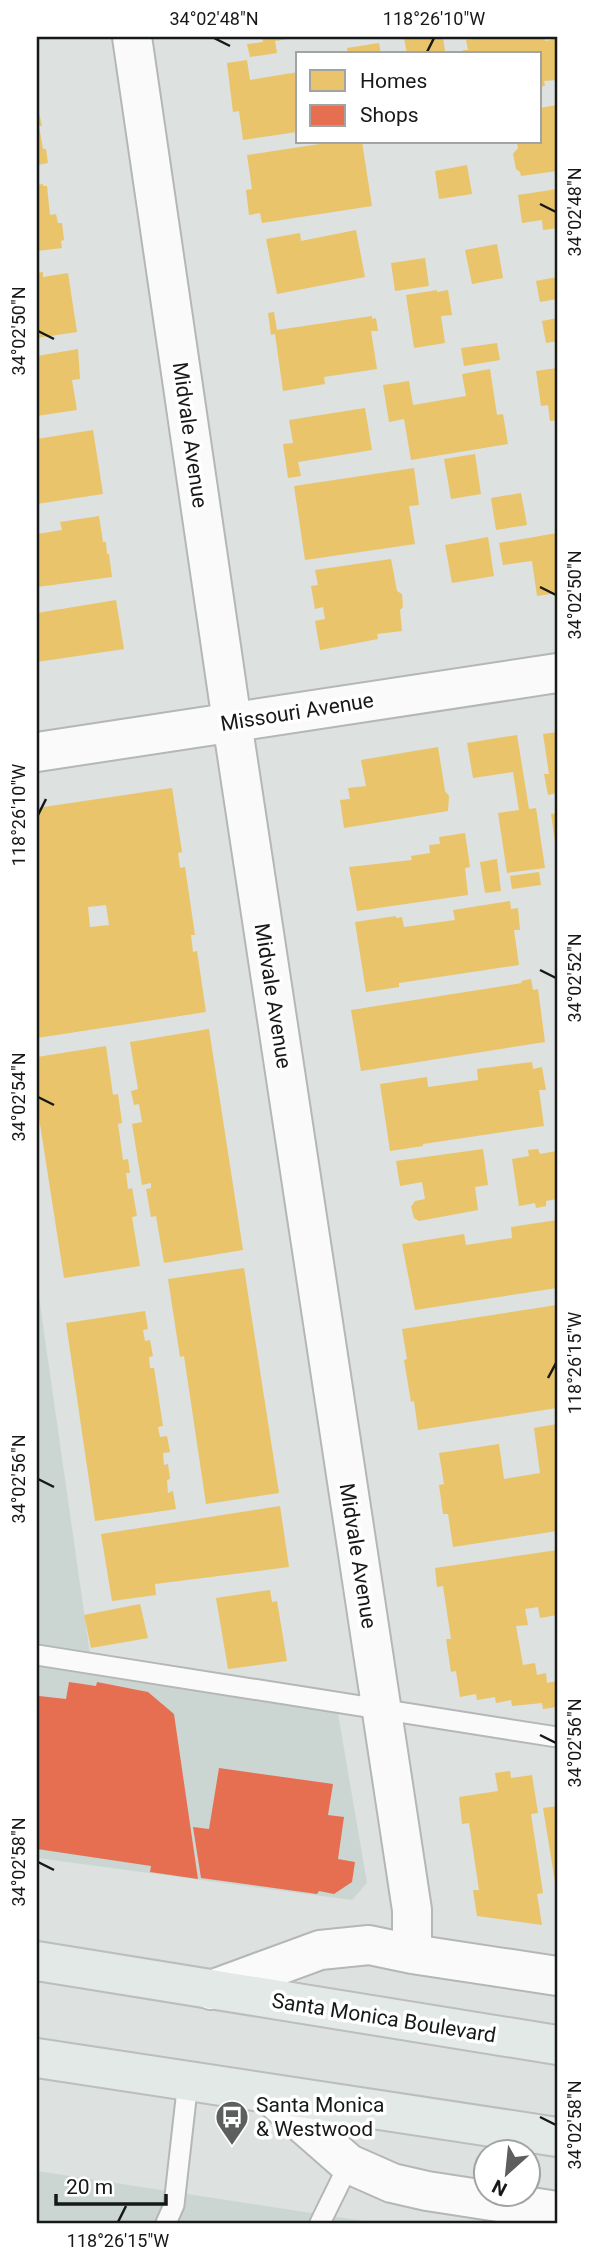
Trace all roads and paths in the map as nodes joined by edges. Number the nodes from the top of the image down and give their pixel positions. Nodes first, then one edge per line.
1 (132, 37) edge
2 (557, 673) edge
3 (232, 722) junction
4 (37, 752) edge
5 (37, 1654) edge
6 (382, 1711) junction
7 (557, 1737) edge
8 (412, 1954) junction
9 (37, 1961) edge
10 (557, 1976) edge
11 (211, 1990) junction
12 (557, 2045) edge
13 (37, 2057) edge
14 (188, 2081) junction
15 (269, 2094) junction
16 (557, 2137) edge
17 (349, 2164) junction
18 (557, 2211) edge
19 (497, 2212) edge
20 (166, 2223) edge
21 (320, 2223) edge

1 - 3 street, Midvale Avenue
2 - 3 street, Missouri Avenue
3 - 4 street, Missouri Avenue
3 - 6 street, Midvale Avenue
5 - 6 lane
6 - 7 lane
6 - 8 street, Midvale Avenue
8 - 10 street, Santa Monica Boulevard
8 - 11 street, Santa Monica Boulevard
9 - 11 main road, Santa Monica Boulevard
11 - 12 main road, Santa Monica Boulevard
13 - 14 main road
14 - 15 main road
14 - 20 lane
15 - 16 main road
15 - 17 street
17 - 19 street
17 - 21 lane
18 - 19 street

